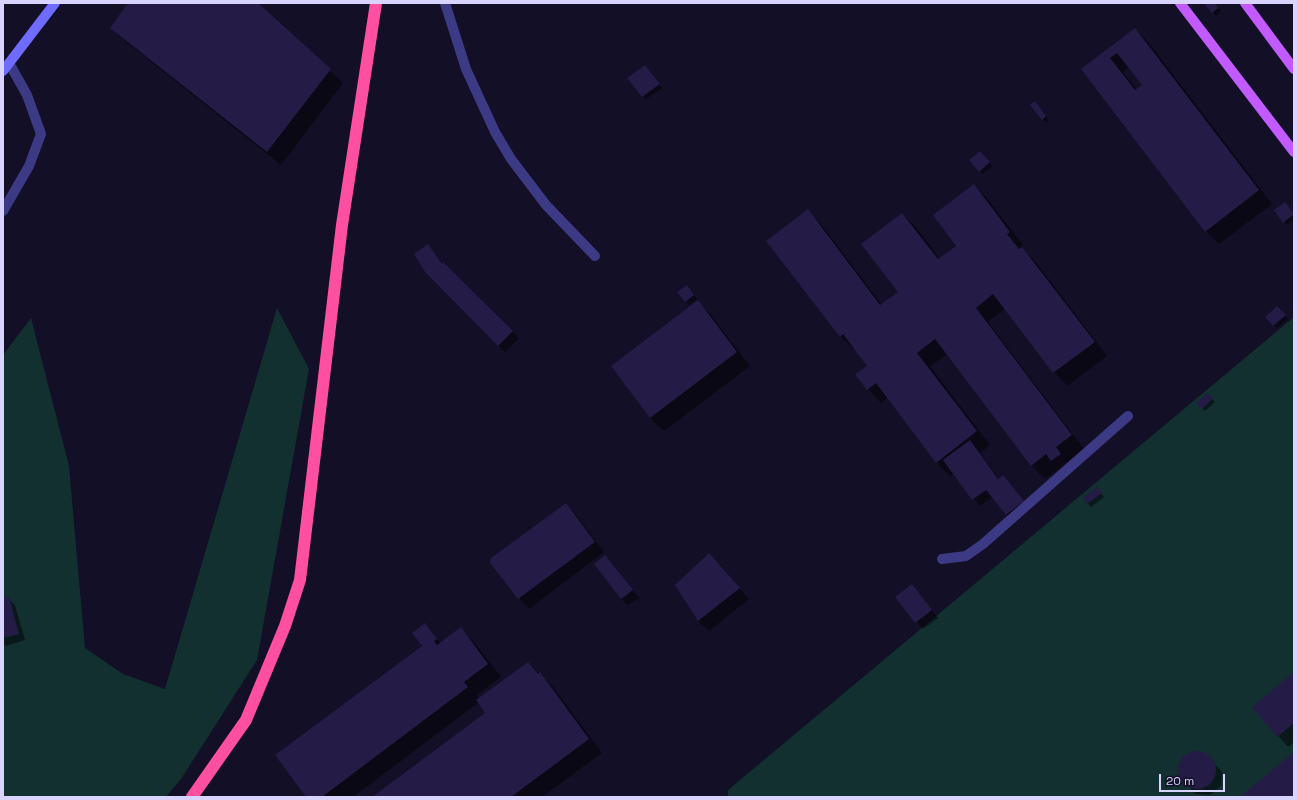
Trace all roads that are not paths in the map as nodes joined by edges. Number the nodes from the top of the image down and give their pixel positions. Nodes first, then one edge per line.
1 (55, 3) edge
2 (376, 3) edge
3 (445, 3) edge
4 (1180, 3) edge
5 (1245, 3) edge
6 (6, 67) edge
7 (1294, 69) edge
8 (1294, 152) edge
9 (3, 211) edge
10 (595, 256) dead end
11 (1128, 416) dead end
12 (942, 559) dead end
13 (192, 797) edge

1 - 6 main road
2 - 13 highway
3 - 10 lane
4 - 8 main road
5 - 7 main road
6 - 9 lane
11 - 12 lane

